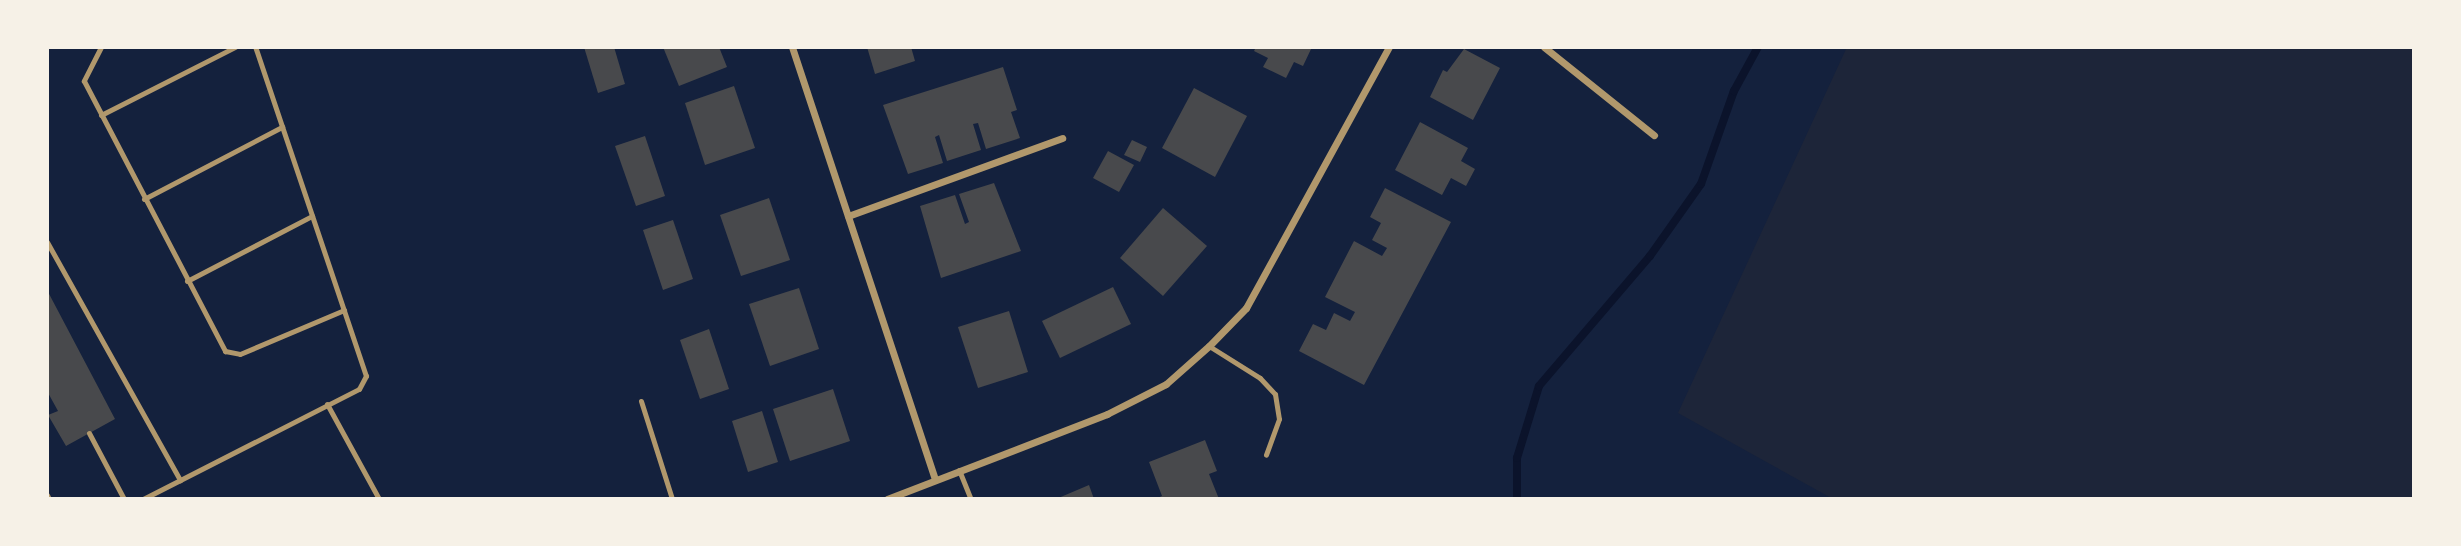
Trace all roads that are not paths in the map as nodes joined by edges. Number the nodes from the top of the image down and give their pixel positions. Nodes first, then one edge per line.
1 (101, 47) edge
2 (235, 47) edge
3 (255, 47) edge
4 (792, 47) edge
5 (1389, 47) edge
6 (1544, 47) edge
7 (101, 115) junction
8 (282, 127) junction
9 (1654, 135) dead end
10 (1062, 138) dead end
11 (144, 199) junction
12 (312, 216) junction
13 (848, 216) junction
14 (47, 243) edge
15 (187, 281) junction
16 (344, 310) junction
17 (1209, 346) junction
18 (641, 401) dead end
19 (327, 404) junction
20 (89, 433) dead end
21 (1266, 455) dead end
22 (960, 471) junction
23 (180, 480) junction
24 (935, 480) junction
25 (889, 498) edge
26 (124, 499) edge
27 (143, 499) edge
28 (379, 499) edge
29 (672, 499) edge
30 (971, 499) edge

1 - 7 lane
2 - 7 lane
3 - 8 lane
4 - 13 street
5 - 17 street
6 - 9 street
7 - 11 lane
8 - 11 lane
8 - 12 lane
10 - 13 street
11 - 15 lane
12 - 15 lane
12 - 16 lane
13 - 24 street
14 - 23 lane
15 - 16 lane
16 - 19 lane
17 - 21 lane
17 - 22 street
18 - 29 lane
19 - 23 lane
19 - 28 lane
20 - 26 lane
22 - 24 street
22 - 30 lane
23 - 27 lane
24 - 25 street

